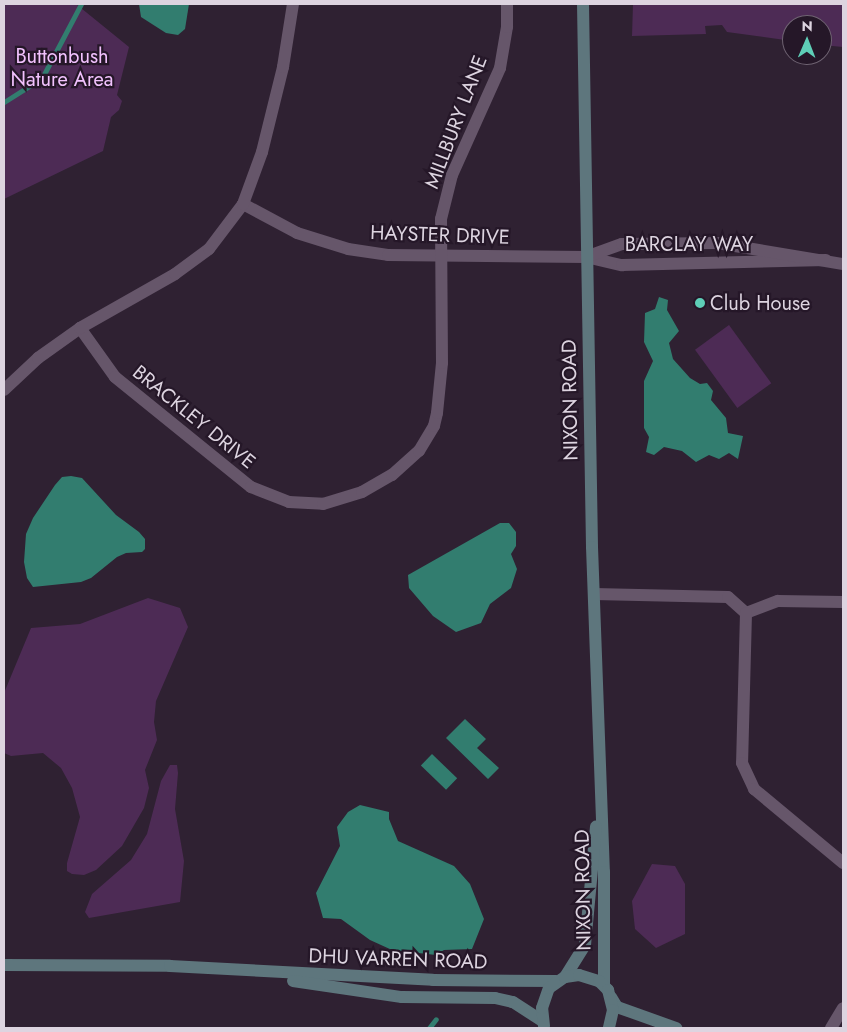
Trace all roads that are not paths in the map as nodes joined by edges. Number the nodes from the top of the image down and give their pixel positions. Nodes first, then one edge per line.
1 (293, 4) edge
2 (507, 4) edge
3 (583, 4) edge
4 (243, 204) junction
5 (439, 253) junction
6 (586, 257) junction
7 (826, 260) junction
8 (843, 264) edge
9 (80, 328) junction
10 (4, 390) edge
11 (594, 594) junction
12 (843, 602) edge
13 (746, 613) junction
14 (599, 795) junction
15 (843, 863) edge
16 (4, 966) edge
17 (238, 972) junction
18 (561, 979) junction
19 (604, 984) junction
20 (611, 997) junction
21 (843, 1008) edge
22 (543, 1025) edge
23 (610, 1028) edge
24 (676, 1028) edge
25 (831, 1028) edge

1 - 4 street
2 - 5 street, MILLBURY LANE
3 - 6 main road, NIXON ROAD
4 - 5 street, HAYSTER DRIVE
4 - 9 street
5 - 6 street, HAYSTER DRIVE
5 - 9 street, BRACKLEY DRIVE
6 - 7 street, BARCLAY WAY
6 - 7 street, BARCLAY WAY
6 - 11 main road, NIXON ROAD
7 - 8 street, BARCLAY WAY
9 - 10 street
11 - 13 street
11 - 14 main road, NIXON ROAD
12 - 13 street
13 - 15 street
14 - 18 main road, NIXON ROAD
14 - 19 main road, NIXON ROAD
16 - 17 main road, DHU VARREN ROAD
17 - 18 main road, DHU VARREN ROAD
17 - 22 main road, DHU VARREN ROAD
18 - 19 main road, DHU VARREN ROAD
18 - 22 main road, NIXON ROAD
19 - 20 main road
20 - 23 main road
20 - 24 main road
21 - 25 street

